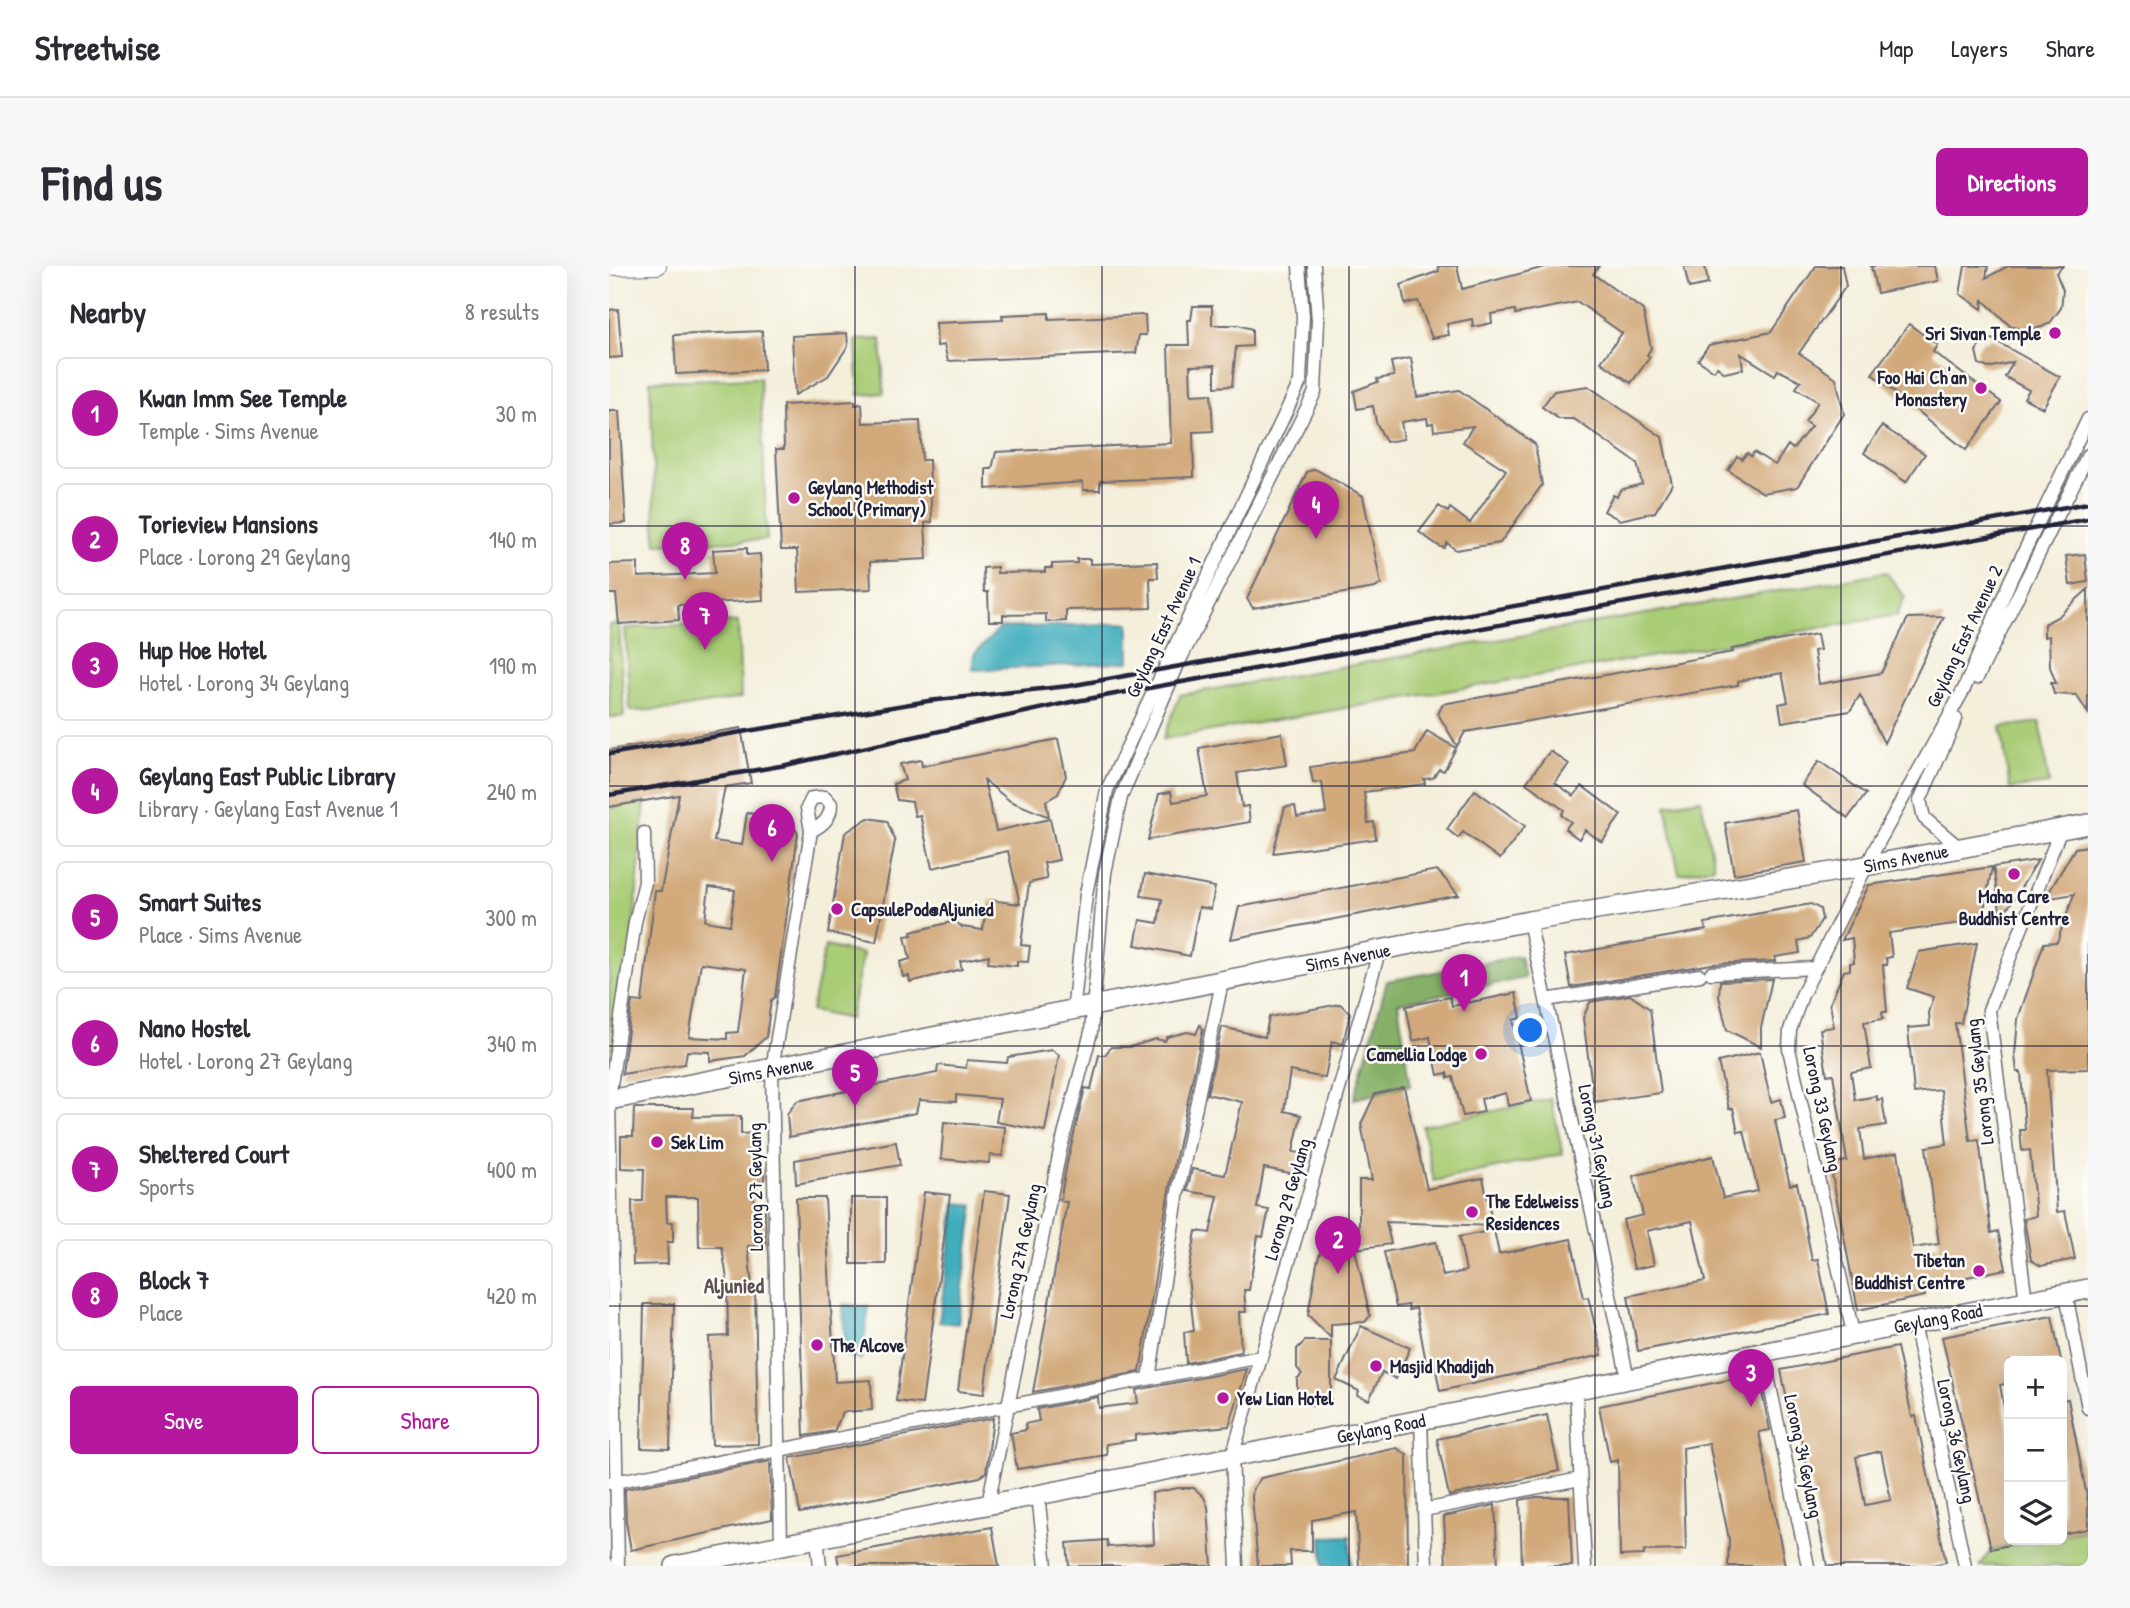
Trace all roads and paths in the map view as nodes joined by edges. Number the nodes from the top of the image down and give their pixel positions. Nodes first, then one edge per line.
1 (659, 266) edge
2 (1299, 266) edge
3 (1314, 266) edge
4 (609, 267) edge
5 (2088, 419) edge
6 (2088, 455) edge
7 (2088, 824) edge
8 (2061, 829) junction
9 (811, 831) dead end
10 (644, 833) dead end
11 (1960, 848) junction
12 (1868, 864) junction
13 (1529, 921) junction
14 (1379, 951) junction
15 (1815, 968) junction
16 (1222, 982) junction
17 (1546, 1000) junction
18 (1094, 1008) junction
19 (1073, 1012) junction
20 (772, 1069) junction
21 (609, 1099) edge
22 (2088, 1289) edge
23 (2066, 1294) junction
24 (2026, 1302) junction
25 (1914, 1323) junction
26 (1853, 1334) junction
27 (1763, 1353) junction
28 (1261, 1357) junction
29 (1149, 1379) junction
30 (1628, 1379) junction
31 (1576, 1390) junction
32 (1008, 1406) junction
33 (2088, 1408) edge
34 (1421, 1420) junction
35 (779, 1449) junction
36 (1232, 1457) junction
37 (1580, 1479) junction
38 (612, 1482) edge
39 (1038, 1495) junction
40 (988, 1504) junction
41 (1424, 1510) junction
42 (817, 1538) junction
43 (781, 1545) junction
44 (618, 1566) edge
45 (675, 1566) edge
46 (820, 1566) edge
47 (1045, 1566) edge
48 (1237, 1566) edge
49 (1426, 1566) edge
50 (1585, 1566) edge
51 (1808, 1566) edge
52 (1965, 1566) edge

1 - 4 main road
2 - 19 street, Geylang East Avenue 1
3 - 18 street, Geylang East Avenue 1
5 - 12 street, Geylang East Avenue 2
6 - 11 street, Geylang East Avenue 2
7 - 8 main road, Sims Avenue
8 - 11 main road, Sims Avenue
8 - 24 street, Lorong 35 Geylang
9 - 20 street, Lorong 27 Geylang
10 - 21 street
11 - 12 main road, Sims Avenue
12 - 13 main road, Sims Avenue
12 - 15 street, Lorong 33 Geylang
13 - 14 main road, Sims Avenue
13 - 17 street, Lorong 31 Geylang
14 - 16 main road, Sims Avenue
14 - 28 street, Lorong 29 Geylang
15 - 17 street
15 - 26 street, Lorong 33 Geylang
16 - 18 main road, Sims Avenue
16 - 29 street
17 - 30 street, Lorong 31 Geylang
18 - 19 main road, Sims Avenue
18 - 32 street, Lorong 27A Geylang
19 - 20 main road, Sims Avenue
20 - 21 main road, Sims Avenue
20 - 35 street, Lorong 27 Geylang
21 - 38 street
22 - 23 main road, Geylang Road
23 - 24 main road, Geylang Road
23 - 33 street
24 - 25 main road, Geylang Road
25 - 26 main road, Geylang Road
25 - 52 street, Lorong 36 Geylang
26 - 27 main road, Geylang Road
27 - 30 main road, Geylang Road
27 - 51 street, Lorong 34 Geylang
28 - 29 street
28 - 36 street, Lorong 29 Geylang
29 - 32 street
30 - 31 main road, Geylang Road
31 - 34 main road, Geylang Road
31 - 37 street
32 - 35 street
32 - 40 street, Lorong 27A Geylang
34 - 36 main road, Geylang Road
34 - 41 street
35 - 38 street
35 - 43 street, Lorong 27 Geylang
36 - 39 main road, Geylang Road
36 - 48 street, Lorong 29 Geylang
37 - 41 street
37 - 50 street
38 - 44 street
39 - 40 main road, Geylang Road
39 - 47 street
40 - 42 main road, Geylang Road
41 - 49 street
42 - 43 main road, Geylang Road
42 - 46 street
43 - 45 main road, Geylang Road

